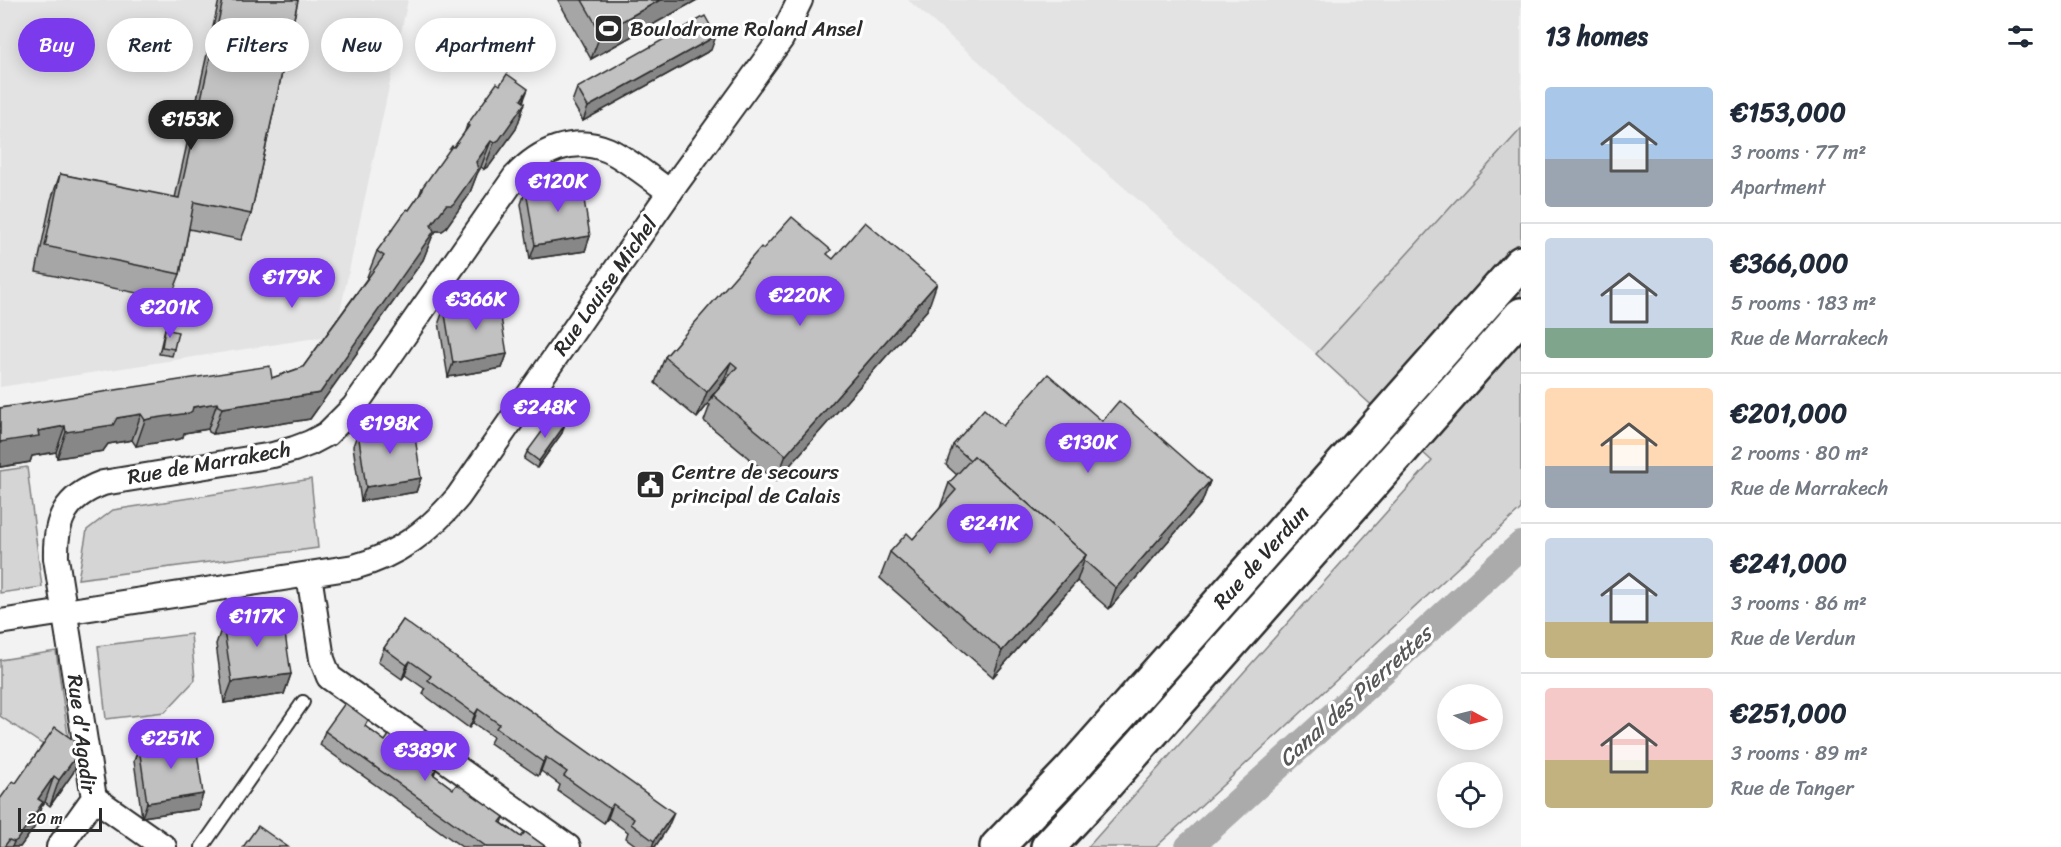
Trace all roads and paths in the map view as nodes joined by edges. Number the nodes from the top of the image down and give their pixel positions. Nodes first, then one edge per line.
1 (800, 0) edge
2 (670, 192) junction
3 (1521, 263) edge
4 (1521, 315) edge
5 (309, 575) junction
6 (64, 612) junction
7 (0, 622) edge
8 (303, 702) dead end
9 (94, 798) junction
10 (59, 847) edge
11 (164, 847) edge
12 (202, 847) edge
13 (568, 847) edge
14 (997, 847) edge
15 (1047, 847) edge

1 - 2 street, Rue Louise Michel
2 - 5 street, Rue Louise Michel
2 - 6 street, Rue de Marrakech
3 - 14 main road, Rue de Verdun
4 - 15 main road, Rue de Verdun
5 - 6 street, Rue Louise Michel
5 - 13 street
6 - 7 street, Rue Louise Michel
6 - 9 street, Rue d'Agadir
8 - 12 lane
9 - 10 street, Rue d'Agadir
9 - 11 street

